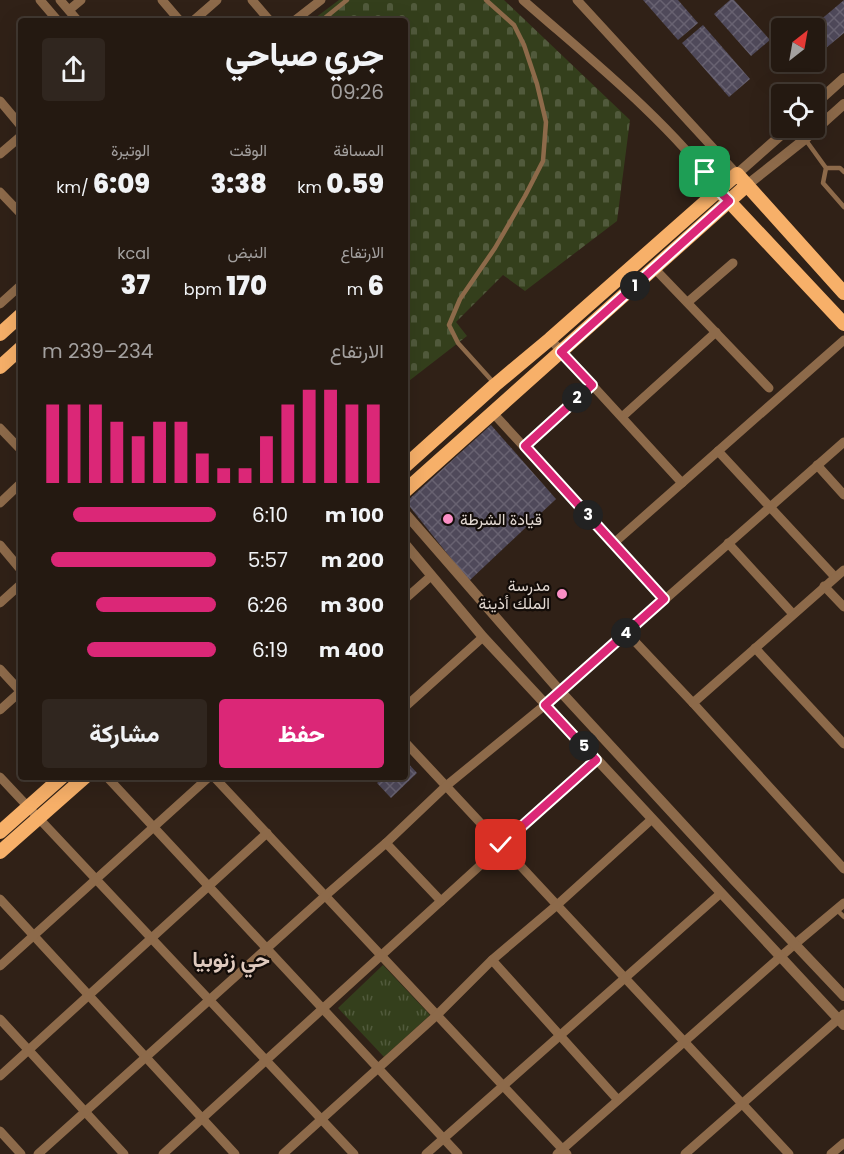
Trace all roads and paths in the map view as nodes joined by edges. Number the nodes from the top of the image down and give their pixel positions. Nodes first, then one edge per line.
1 (40, 0) edge
2 (60, 0) edge
3 (81, 0) edge
4 (162, 0) edge
5 (217, 0) edge
6 (252, 0) edge
7 (321, 0) edge
8 (347, 0) edge
9 (486, 0) edge
10 (523, 0) edge
11 (577, 0) edge
12 (69, 10) junction
13 (55, 18) edge
14 (76, 18) edge
15 (177, 18) edge
16 (196, 18) edge
17 (267, 18) edge
18 (298, 18) edge
19 (326, 18) edge
20 (844, 78) edge
21 (825, 95) edge
22 (0, 101) edge
23 (844, 104) edge
24 (18, 122) edge
25 (780, 138) edge
26 (18, 139) edge
27 (805, 139) junction
28 (0, 154) edge
29 (826, 168) junction
30 (843, 168) edge
31 (742, 180) junction
32 (718, 190) junction
33 (0, 192) edge
34 (729, 201) junction
35 (844, 207) edge
36 (18, 211) edge
37 (733, 263) dead end
38 (654, 268) junction
39 (18, 288) edge
40 (844, 293) edge
41 (688, 302) junction
42 (0, 304) edge
43 (18, 318) edge
44 (844, 324) edge
45 (716, 332) junction
46 (0, 334) edge
47 (550, 339) junction
48 (844, 340) edge
49 (18, 351) edge
50 (561, 352) junction
51 (0, 367) edge
52 (495, 385) junction
53 (592, 385) junction
54 (769, 388) dead end
55 (493, 413) junction
56 (622, 417) junction
57 (0, 428) edge
58 (844, 442) edge
59 (525, 446) junction
60 (18, 447) edge
61 (718, 451) junction
62 (408, 463) edge
63 (817, 465) junction
64 (682, 483) junction
65 (18, 486) edge
66 (408, 488) edge
67 (844, 495) edge
68 (0, 503) edge
69 (770, 507) junction
70 (408, 516) edge
71 (614, 543) junction
72 (728, 543) junction
73 (0, 545) edge
74 (408, 548) edge
75 (18, 566) edge
76 (844, 570) edge
77 (431, 576) junction
78 (836, 577) junction
79 (824, 586) junction
80 (18, 587) edge
81 (408, 596) edge
82 (664, 599) junction
83 (0, 603) edge
84 (844, 607) edge
85 (793, 614) junction
86 (626, 632) junction
87 (483, 637) junction
88 (755, 648) junction
89 (0, 669) edge
90 (18, 689) edge
91 (560, 691) junction
92 (18, 695) edge
93 (693, 703) junction
94 (408, 704) edge
95 (545, 705) junction
96 (0, 710) edge
97 (843, 739) edge
98 (408, 744) edge
99 (596, 760) junction
100 (0, 777) edge
101 (59, 780) edge
102 (82, 780) edge
103 (110, 780) edge
104 (205, 780) edge
105 (217, 780) edge
106 (446, 786) junction
107 (28, 807) junction
108 (39, 818) junction
109 (652, 819) junction
110 (153, 827) junction
111 (0, 832) edge
112 (267, 833) junction
113 (386, 843) junction
114 (501, 845) junction
115 (0, 852) edge
116 (844, 869) edge
117 (96, 879) junction
118 (735, 881) junction
119 (209, 886) junction
120 (721, 893) junction
121 (325, 896) junction
122 (0, 899) edge
123 (441, 901) junction
124 (557, 905) junction
125 (840, 906) edge
126 (844, 917) edge
127 (33, 935) junction
128 (152, 938) junction
129 (795, 944) junction
130 (266, 948) junction
131 (381, 955) junction
132 (780, 958) junction
133 (492, 960) junction
134 (0, 966) edge
135 (624, 978) junction
136 (89, 995) junction
137 (844, 996) edge
138 (209, 1000) junction
139 (322, 1008) junction
140 (437, 1015) junction
141 (0, 1018) edge
142 (842, 1020) edge
143 (560, 1035) junction
144 (684, 1042) junction
145 (29, 1050) junction
146 (146, 1057) junction
147 (266, 1060) junction
148 (378, 1068) junction
149 (0, 1076) edge
150 (503, 1086) junction
151 (618, 1100) junction
152 (742, 1104) junction
153 (85, 1112) junction
154 (202, 1118) junction
155 (322, 1119) junction
156 (0, 1131) edge
157 (444, 1138) junction
158 (844, 1143) edge
159 (562, 1152) edge
160 (21, 1154) edge
161 (38, 1154) edge
162 (124, 1154) edge
163 (163, 1154) edge
164 (235, 1154) edge
165 (284, 1154) edge
166 (354, 1154) edge
167 (426, 1154) edge
168 (458, 1154) edge
169 (685, 1154) edge
170 (789, 1154) edge
171 (831, 1154) edge

1 - 13 street
2 - 12 street
3 - 12 street
4 - 15 street
5 - 16 street
6 - 17 street
7 - 18 street
8 - 19 lane
9 - 52 lane
10 - 32 street
11 - 31 street
12 - 14 street
20 - 21 street
22 - 24 street
23 - 27 street
25 - 31 street
26 - 28 street
27 - 29 lane
27 - 31 street
29 - 30 lane
29 - 35 lane
31 - 32 main road
31 - 34 main road
31 - 40 main road
32 - 34 main road
32 - 47 main road
33 - 36 street
34 - 38 main road
34 - 44 main road
37 - 41 street
38 - 41 street
38 - 50 main road
39 - 42 street
41 - 45 street
43 - 46 main road
45 - 54 street
45 - 56 street
47 - 50 street
47 - 52 main road
48 - 61 street
49 - 51 main road
50 - 53 street
50 - 55 main road
52 - 62 main road
53 - 56 street
53 - 59 lane
55 - 59 street
55 - 66 main road
56 - 64 street
57 - 60 street
58 - 63 street
59 - 71 street
61 - 64 street
61 - 69 street
63 - 67 street
63 - 69 street
64 - 71 street
65 - 68 street
69 - 72 street
69 - 78 street
70 - 91 street
71 - 82 street
72 - 82 street
72 - 85 street
73 - 75 street
74 - 77 street
76 - 78 street
77 - 81 street
77 - 87 street
78 - 79 street
79 - 84 street
79 - 85 street
80 - 83 street
82 - 86 street
85 - 88 street
86 - 91 street
86 - 93 street
87 - 94 street
87 - 95 street
88 - 93 street
88 - 97 street
89 - 90 street
91 - 95 street
91 - 118 street
92 - 96 street
93 - 116 street
95 - 99 street
95 - 106 street
98 - 106 street
99 - 109 street
99 - 114 street
100 - 107 street
101 - 107 main road
102 - 108 main road
103 - 110 street
104 - 110 street
105 - 112 street
106 - 113 street
106 - 114 street
107 - 108 street
107 - 111 main road
108 - 115 main road
108 - 117 street
109 - 120 street
109 - 124 street
110 - 117 street
110 - 119 street
112 - 119 street
112 - 121 street
113 - 121 street
113 - 123 street
114 - 123 street
114 - 124 street
117 - 127 street
117 - 128 street
118 - 120 street
118 - 129 street
119 - 128 street
119 - 130 street
120 - 132 street
120 - 135 street
121 - 130 street
121 - 131 street
122 - 127 street
123 - 131 street
124 - 133 street
124 - 135 street
125 - 126 lane
125 - 129 street
127 - 134 street
127 - 136 street
128 - 136 street
128 - 138 street
129 - 132 street
129 - 137 street
130 - 138 street
130 - 139 street
131 - 139 street
131 - 140 street
132 - 142 street
132 - 144 street
133 - 140 street
133 - 143 street
135 - 143 street
135 - 144 street
136 - 145 street
136 - 146 street
138 - 146 street
138 - 147 street
139 - 147 street
139 - 148 street
140 - 148 street
140 - 150 street
141 - 145 street
142 - 152 street
143 - 150 street
143 - 151 street
144 - 151 street
144 - 152 street
145 - 149 street
145 - 153 street
146 - 153 street
146 - 154 street
147 - 154 street
147 - 155 street
148 - 155 street
148 - 157 street
150 - 157 street
150 - 159 street
151 - 159 street
152 - 169 street
152 - 170 street
153 - 161 street
153 - 162 street
154 - 163 street
154 - 164 street
155 - 165 street
155 - 166 street
156 - 160 street
157 - 167 street
157 - 168 street
158 - 171 street

